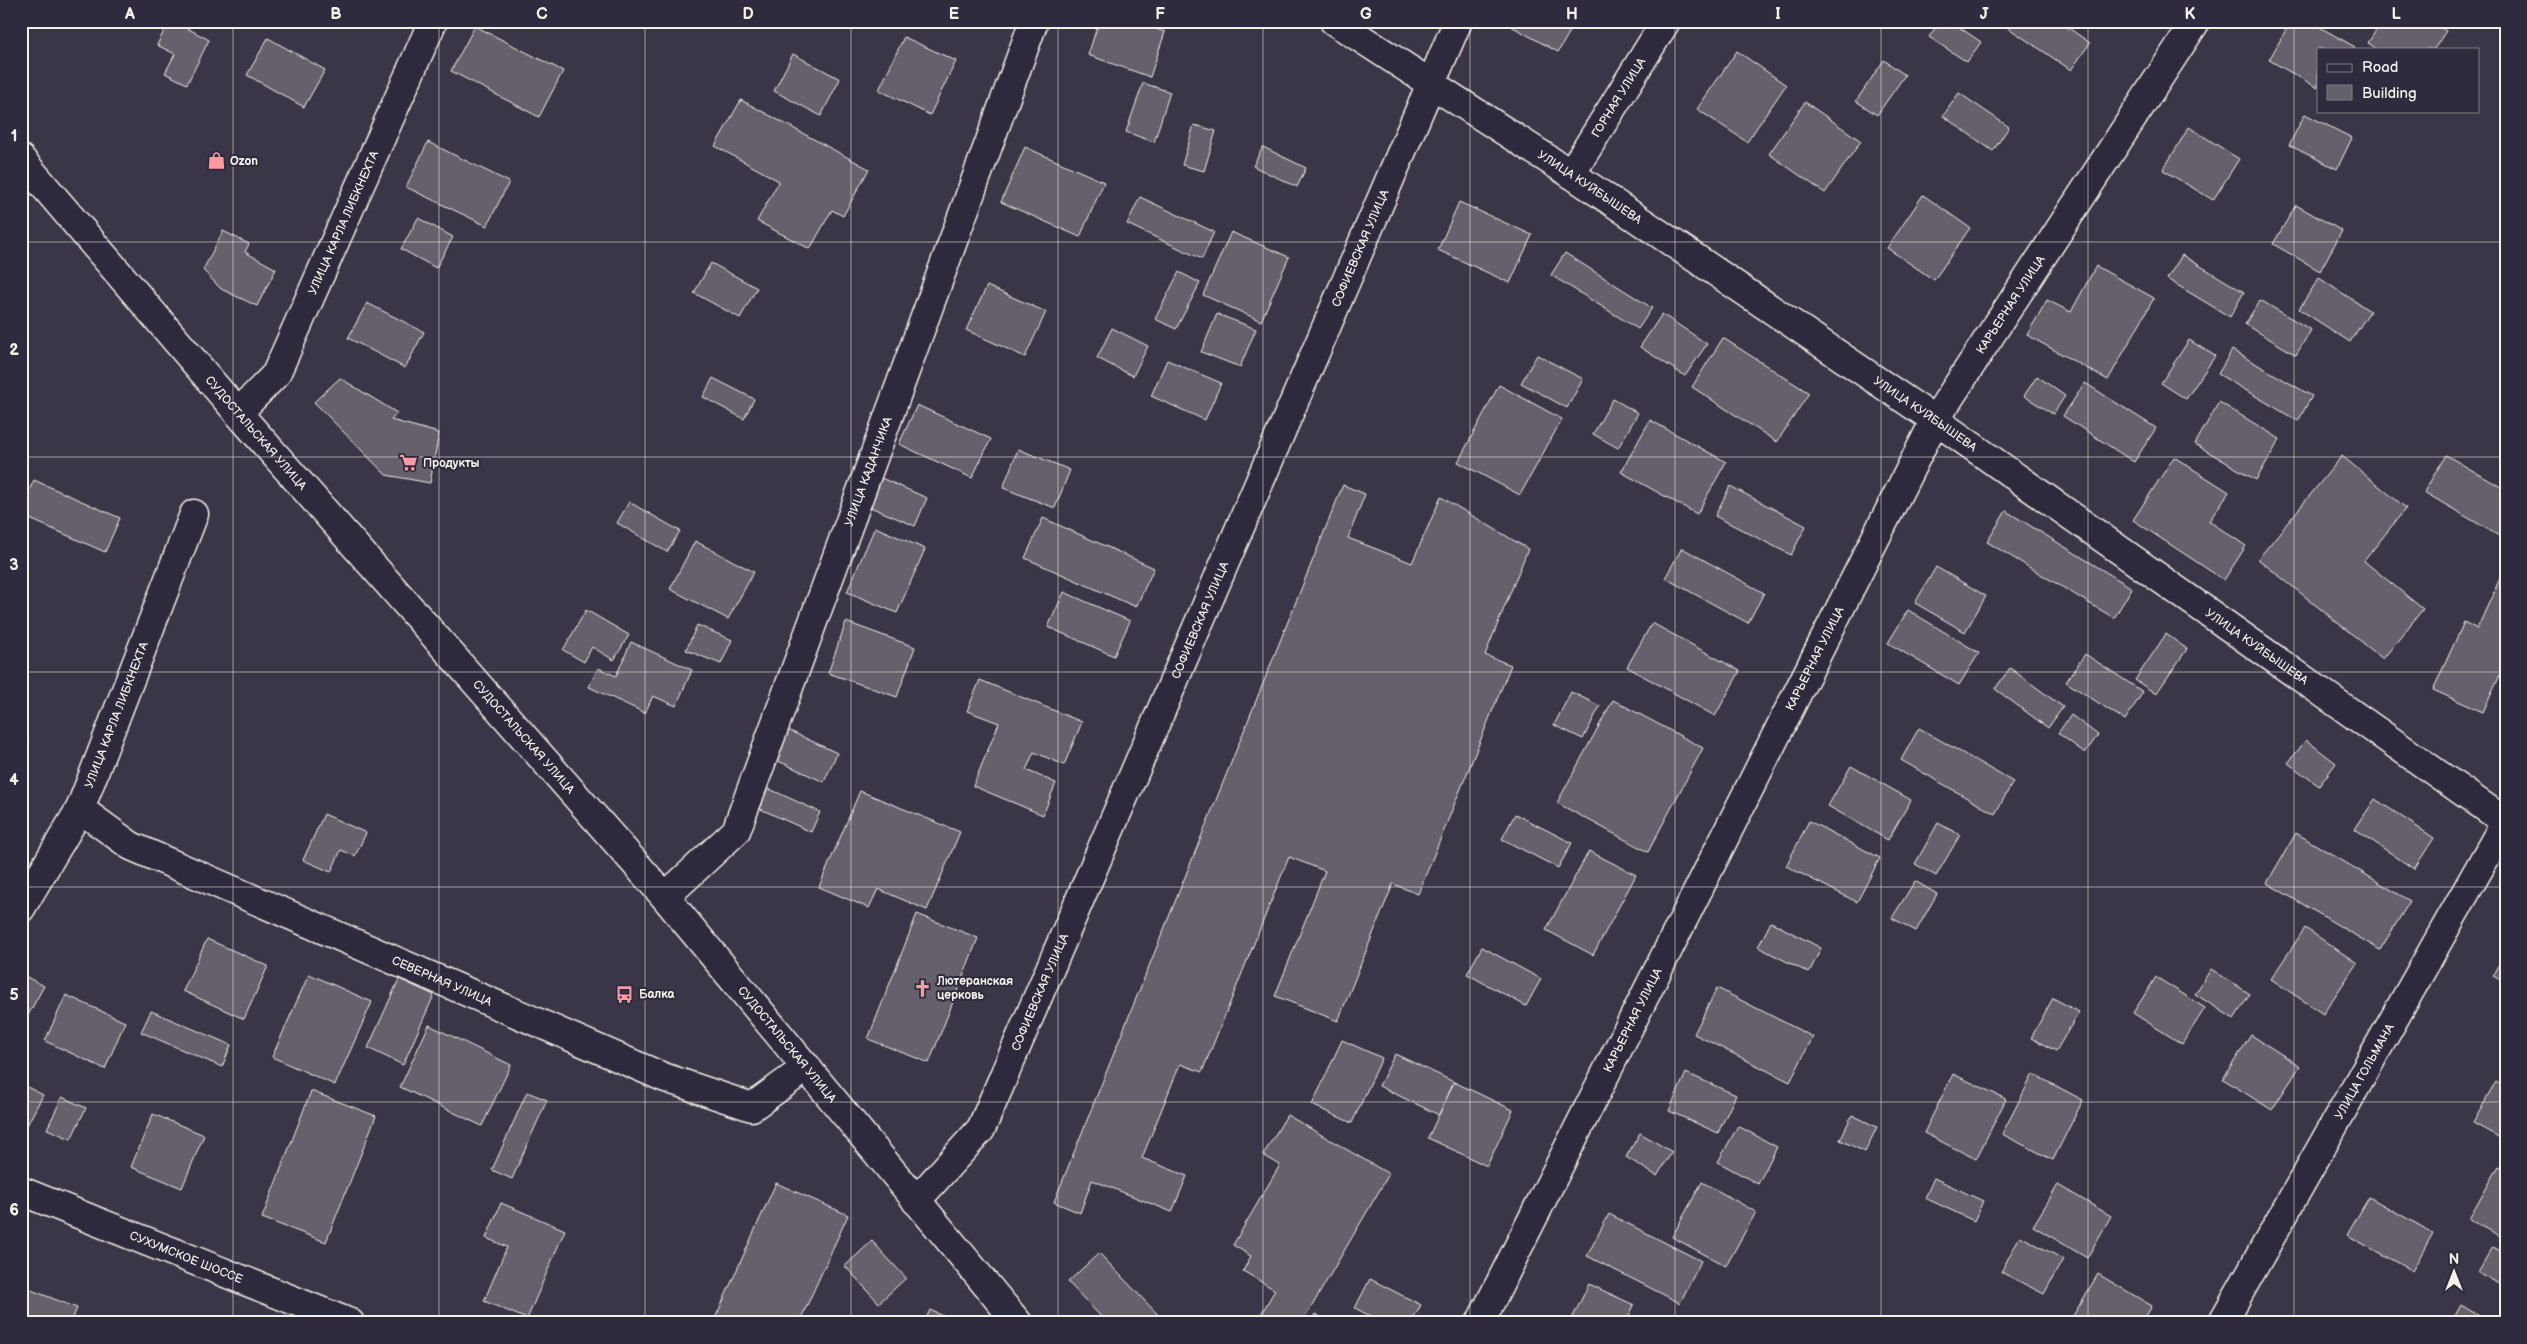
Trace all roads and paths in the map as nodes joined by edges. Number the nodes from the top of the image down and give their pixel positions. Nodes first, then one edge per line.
1 (433, 21) edge
2 (1034, 21) edge
3 (1334, 21) edge
4 (1458, 21) edge
5 (1666, 21) edge
6 (2196, 21) edge
7 (1432, 86) junction
8 (21, 158) edge
9 (1570, 174) junction
10 (238, 413) junction
11 (1935, 420) junction
12 (194, 514) dead end
13 (80, 809) junction
14 (2506, 822) edge
15 (665, 897) junction
16 (21, 908) edge
17 (807, 1067) junction
18 (21, 1191) edge
19 (916, 1202) junction
20 (350, 1323) edge
21 (1018, 1323) edge
22 (1480, 1323) edge
23 (2222, 1323) edge

1 - 10 main road, УЛИЦА КАРЛА ЛИБКНЕХТА
2 - 15 main road, УЛИЦА КАДАНЧИКА
3 - 7 main road, УЛИЦА КУЙБЫШЕВА
4 - 7 main road, СОФИЕВСКАЯ УЛИЦА
5 - 9 main road, ГОРНАЯ УЛИЦА
6 - 11 main road, КАРЬЕРНАЯ УЛИЦА
7 - 9 main road, УЛИЦА КУЙБЫШЕВА
7 - 19 main road, СОФИЕВСКАЯ УЛИЦА
8 - 10 main road, СУДОСТАЛЬСКАЯ УЛИЦА
9 - 11 main road, УЛИЦА КУЙБЫШЕВА
10 - 15 main road, СУДОСТАЛЬСКАЯ УЛИЦА
11 - 14 main road, УЛИЦА КУЙБЫШЕВА
11 - 22 main road, КАРЬЕРНАЯ УЛИЦА
12 - 13 main road, УЛИЦА КАРЛА ЛИБКНЕХТА
13 - 16 main road, УЛИЦА КАРЛА ЛИБКНЕХТА
13 - 17 main road, СЕВЕРНАЯ УЛИЦА
14 - 23 main road, УЛИЦА ГОЛЬМАНА
15 - 17 main road, СУДОСТАЛЬСКАЯ УЛИЦА
17 - 19 main road, СУДОСТАЛЬСКАЯ УЛИЦА
18 - 20 main road, СУХУМСКОЕ ШОССЕ
19 - 21 main road, СУДОСТАЛЬСКАЯ УЛИЦА

